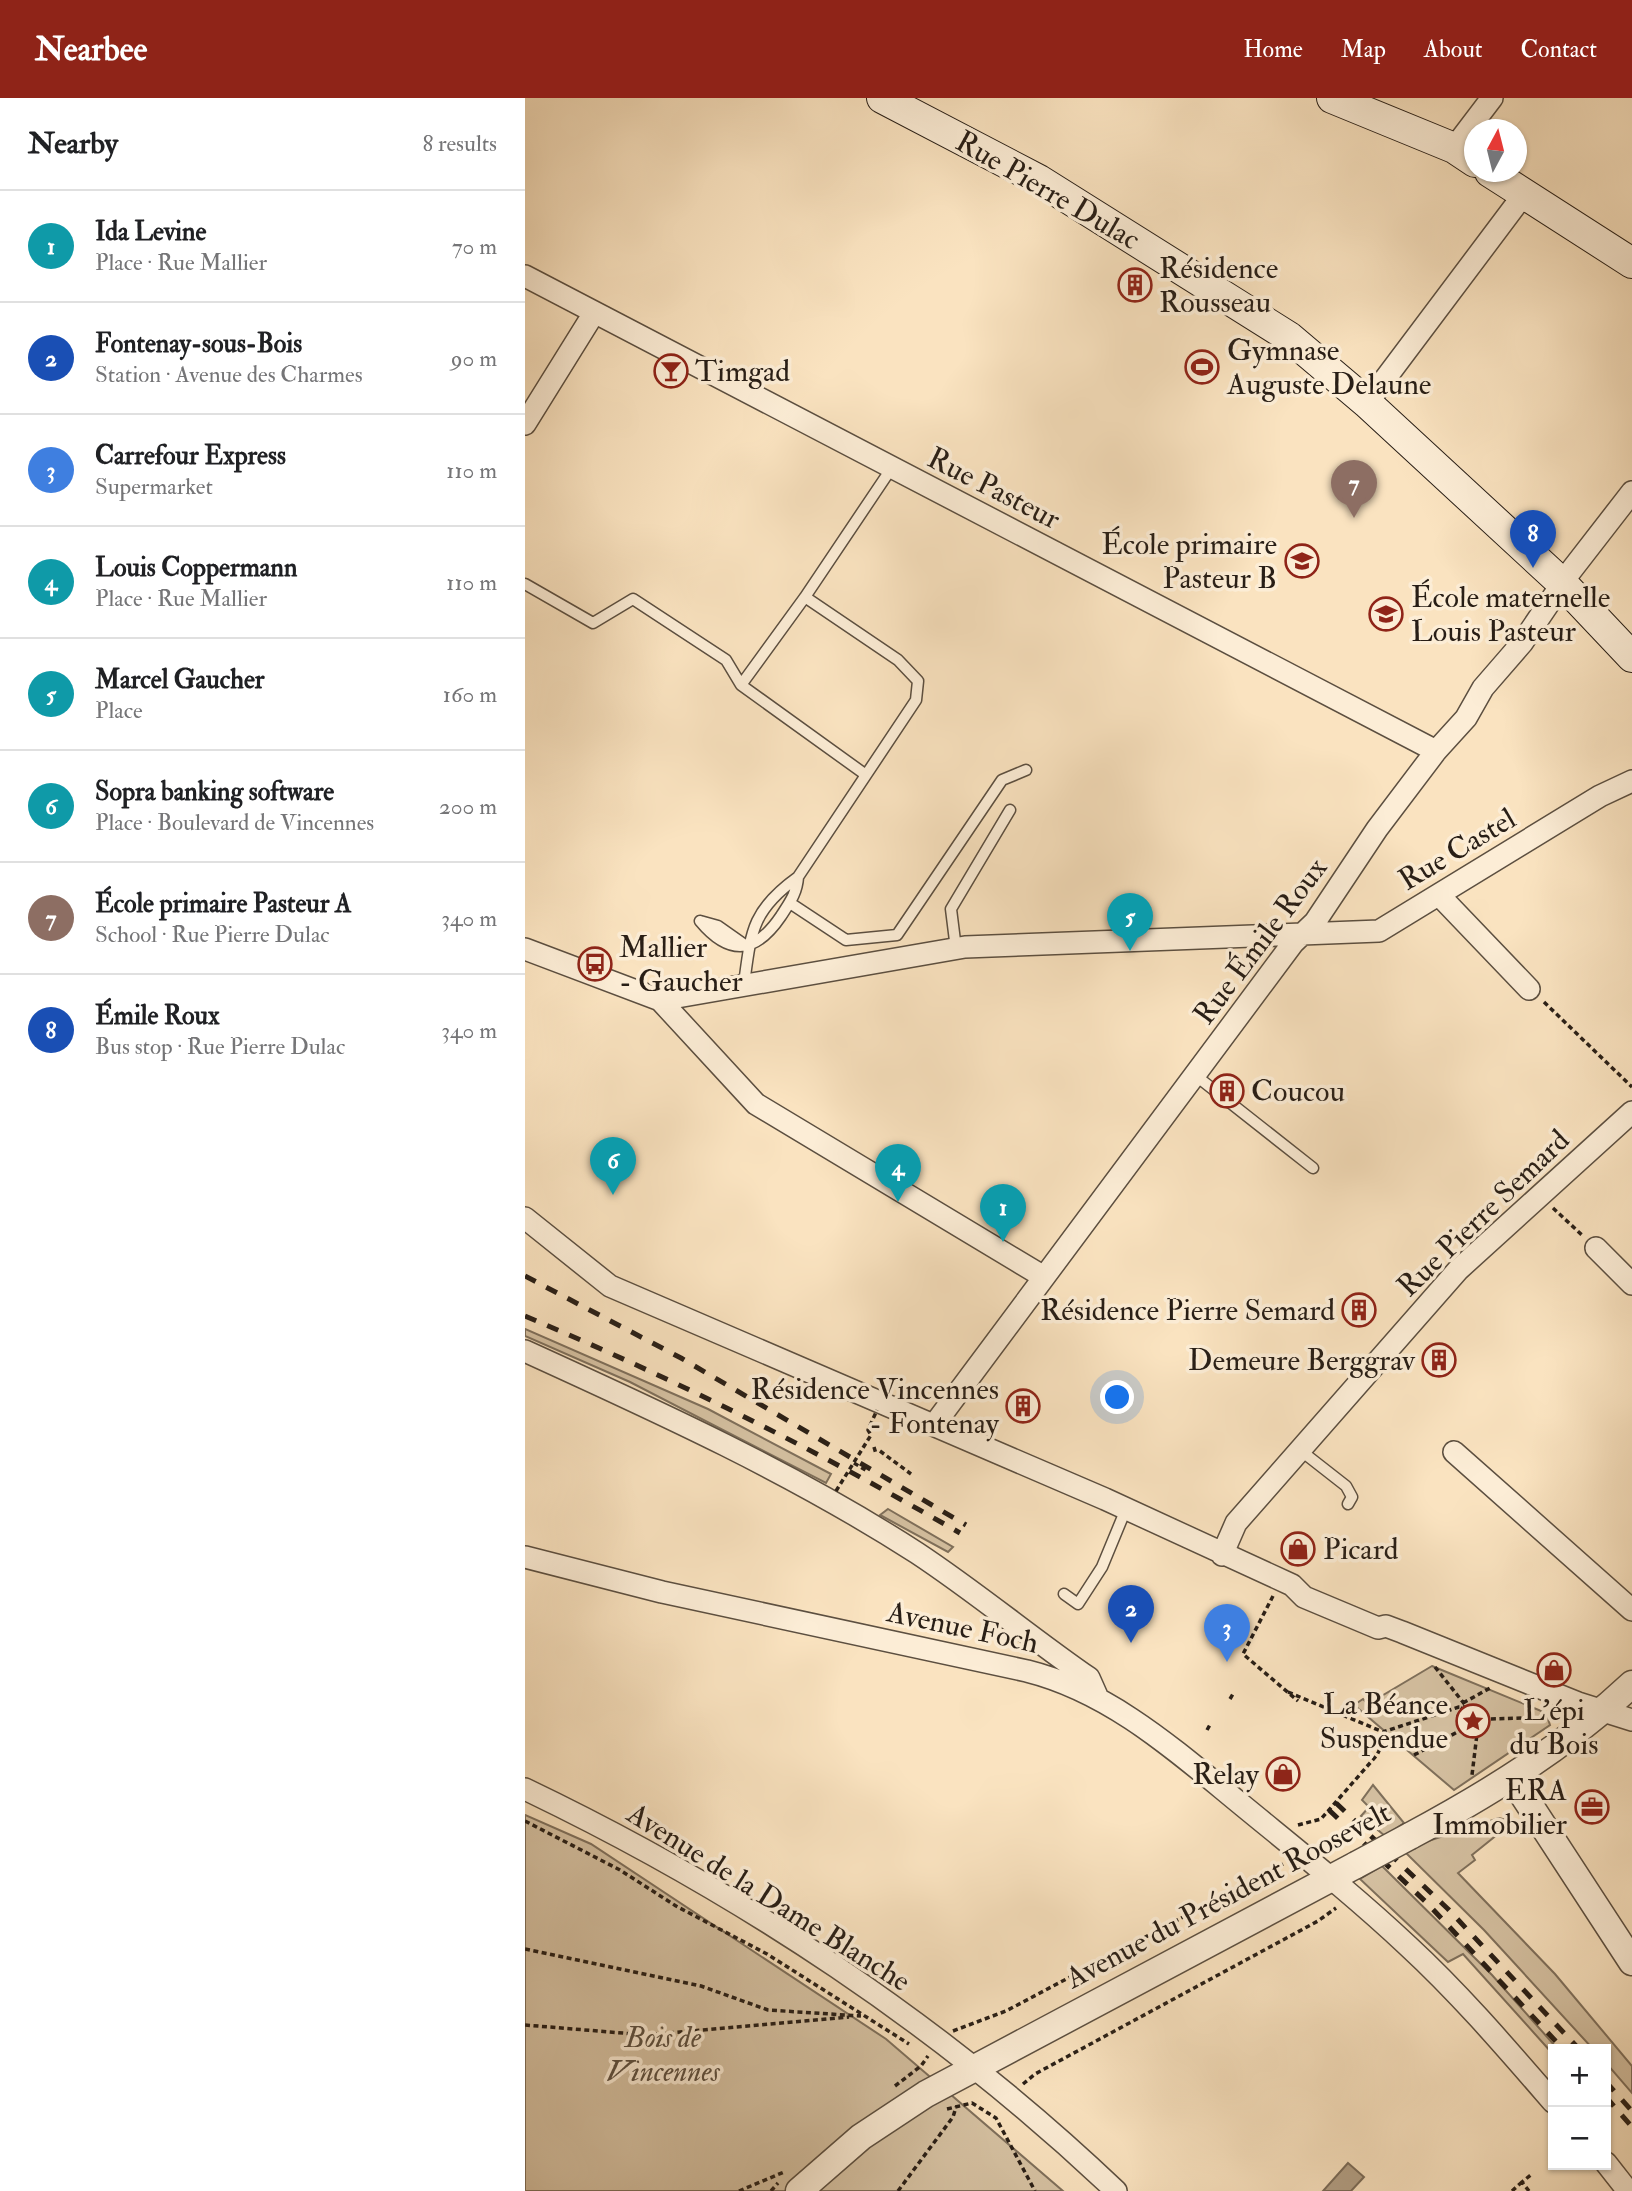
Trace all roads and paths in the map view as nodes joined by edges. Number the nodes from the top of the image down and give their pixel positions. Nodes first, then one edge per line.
1 (883, 98) edge
2 (1492, 98) edge
3 (1349, 101) edge
4 (1482, 119) edge
5 (1464, 155) edge
6 (1505, 182) edge
7 (1524, 194) junction
8 (1632, 263) edge
9 (525, 276) edge
10 (594, 313) junction
11 (1367, 402) junction
12 (525, 424) edge
13 (891, 469) junction
14 (1632, 492) edge
15 (525, 584) edge
16 (1563, 584) junction
17 (805, 597) junction
18 (1632, 657) edge
19 (741, 685) junction
20 (1436, 751) junction
21 (1027, 770) dead end
22 (866, 775) junction
23 (1632, 781) edge
24 (1010, 810) dead end
25 (798, 877) junction
26 (1439, 895) junction
27 (790, 903) junction
28 (1302, 935) junction
29 (747, 947) junction
30 (956, 949) junction
31 (525, 950) edge
32 (744, 984) junction
33 (1529, 989) joint
34 (660, 1000) junction
35 (1195, 1075) junction
36 (1632, 1087) edge
37 (1632, 1112) edge
38 (1313, 1168) dead end
39 (1541, 1197) junction
40 (525, 1218) edge
41 (1596, 1248) joint
42 (1044, 1277) junction
43 (1632, 1284) edge
44 (525, 1351) edge
45 (877, 1410) dead end
46 (934, 1425) junction
47 (874, 1447) dead end
48 (1300, 1450) junction
49 (1454, 1451) dead end
50 (854, 1463) junction
51 (867, 1471) dead end
52 (911, 1474) dead end
53 (836, 1492) dead end
54 (1348, 1504) dead end
55 (1126, 1509) junction
56 (1222, 1555) junction
57 (525, 1557) edge
58 (1290, 1585) junction
59 (1064, 1594) dead end
60 (1632, 1610) edge
61 (1040, 1644) junction
62 (1431, 1661) dead end
63 (1027, 1671) junction
64 (1632, 1684) edge
65 (1490, 1688) dead end
66 (1288, 1692) junction
67 (1233, 1694) dead end
68 (1098, 1697) junction
69 (1230, 1699) dead end
70 (1299, 1701) dead end
71 (1578, 1703) junction
72 (1464, 1706) junction
73 (1604, 1710) junction
74 (1487, 1719) junction
75 (1632, 1720) edge
76 (1212, 1723) dead end
77 (1463, 1729) junction
78 (1207, 1730) dead end
79 (1383, 1732) junction
80 (1477, 1734) junction
81 (1414, 1755) dead end
82 (1513, 1778) junction
83 (525, 1789) edge
84 (1481, 1798) junction
85 (525, 1821) edge
86 (1295, 1826) dead end
87 (1284, 1860) dead end
88 (1340, 1885) junction
89 (525, 1949) edge
90 (1632, 1962) edge
91 (861, 2016) junction
92 (525, 2025) edge
93 (941, 2043) junction
94 (921, 2066) dead end
95 (974, 2068) junction
96 (1010, 2095) junction
97 (1548, 2096) edge
98 (1611, 2169) edge
99 (1532, 2174) dead end
100 (1522, 2182) junction
101 (799, 2191) edge
102 (898, 2191) edge
103 (1035, 2191) edge
104 (1116, 2191) edge
105 (1512, 2191) edge
106 (1529, 2191) edge
107 (1628, 2191) edge

1 - 11 main road, Rue Pierre Dulac
2 - 4 street
3 - 5 main road
6 - 7 main road
7 - 8 main road
7 - 11 street
9 - 10 street, Rue Pasteur
10 - 12 street
10 - 13 street, Rue Pasteur
11 - 16 main road, Rue Pierre Dulac
13 - 17 lane
13 - 20 street, Rue Pasteur
14 - 16 street, Rue Émile Roux
15 - 19 lane
16 - 18 main road, Rue Pierre Dulac
16 - 20 street, Rue Émile Roux
17 - 19 lane
17 - 22 lane
19 - 22 lane
20 - 28 street, Rue Émile Roux
21 - 27 lane
22 - 25 lane
23 - 26 street, Rue Castel
24 - 30 lane
25 - 27 lane
25 - 29 lane
26 - 28 street, Rue Castel
26 - 33 street
27 - 29 lane
28 - 30 street, Rue Castel
28 - 35 street, Rue Émile Roux
29 - 32 lane
30 - 32 street, Rue Castel
31 - 34 street
32 - 34 street, Rue Castel
33 - 36 path
34 - 42 street
35 - 38 lane
35 - 42 street, Rue Émile Roux
37 - 39 street, Rue Pierre Semard
39 - 41 path
39 - 48 street, Rue Pierre Semard
40 - 46 street
41 - 43 street
42 - 46 street, Rue Émile Roux
44 - 61 street
45 - 50 path, bridge
46 - 55 street
47 - 52 path
48 - 54 lane
48 - 56 street, Rue Pierre Semard
49 - 60 street
50 - 51 path
50 - 53 path, bridge
55 - 56 street
55 - 59 lane
56 - 58 street
57 - 63 street, Avenue Foch
58 - 66 path
58 - 71 street
61 - 63 street
61 - 68 street
62 - 72 path
63 - 68 street, Avenue Foch
64 - 73 street, Avenue du Président Roosevelt
65 - 72 path
66 - 70 path
66 - 79 path
67 - 69 path
68 - 88 street, Avenue Foch
71 - 73 street
71 - 74 path
72 - 74 path
72 - 77 path
72 - 79 path
73 - 75 street
73 - 82 street, Avenue du Président Roosevelt
74 - 80 path
76 - 78 path
77 - 80 path
77 - 81 path
79 - 86 path
80 - 84 path
82 - 84 street, Avenue du Président Roosevelt
82 - 90 street
83 - 93 street, Avenue de la Dame Blanche
84 - 88 street, Avenue du Président Roosevelt, bridge
85 - 91 path
87 - 93 path
88 - 95 street, Avenue du Président Roosevelt
88 - 96 path
88 - 97 street, Avenue Foch
89 - 91 path
91 - 92 path
91 - 94 path
93 - 95 street, Avenue de la Dame Blanche
95 - 96 street, Avenue de la Dame Blanche
95 - 101 street, Avenue du Président Roosevelt
96 - 104 street, Avenue de la Dame Blanche
98 - 107 street
99 - 100 path
100 - 105 path
100 - 106 path
102 - 103 path

